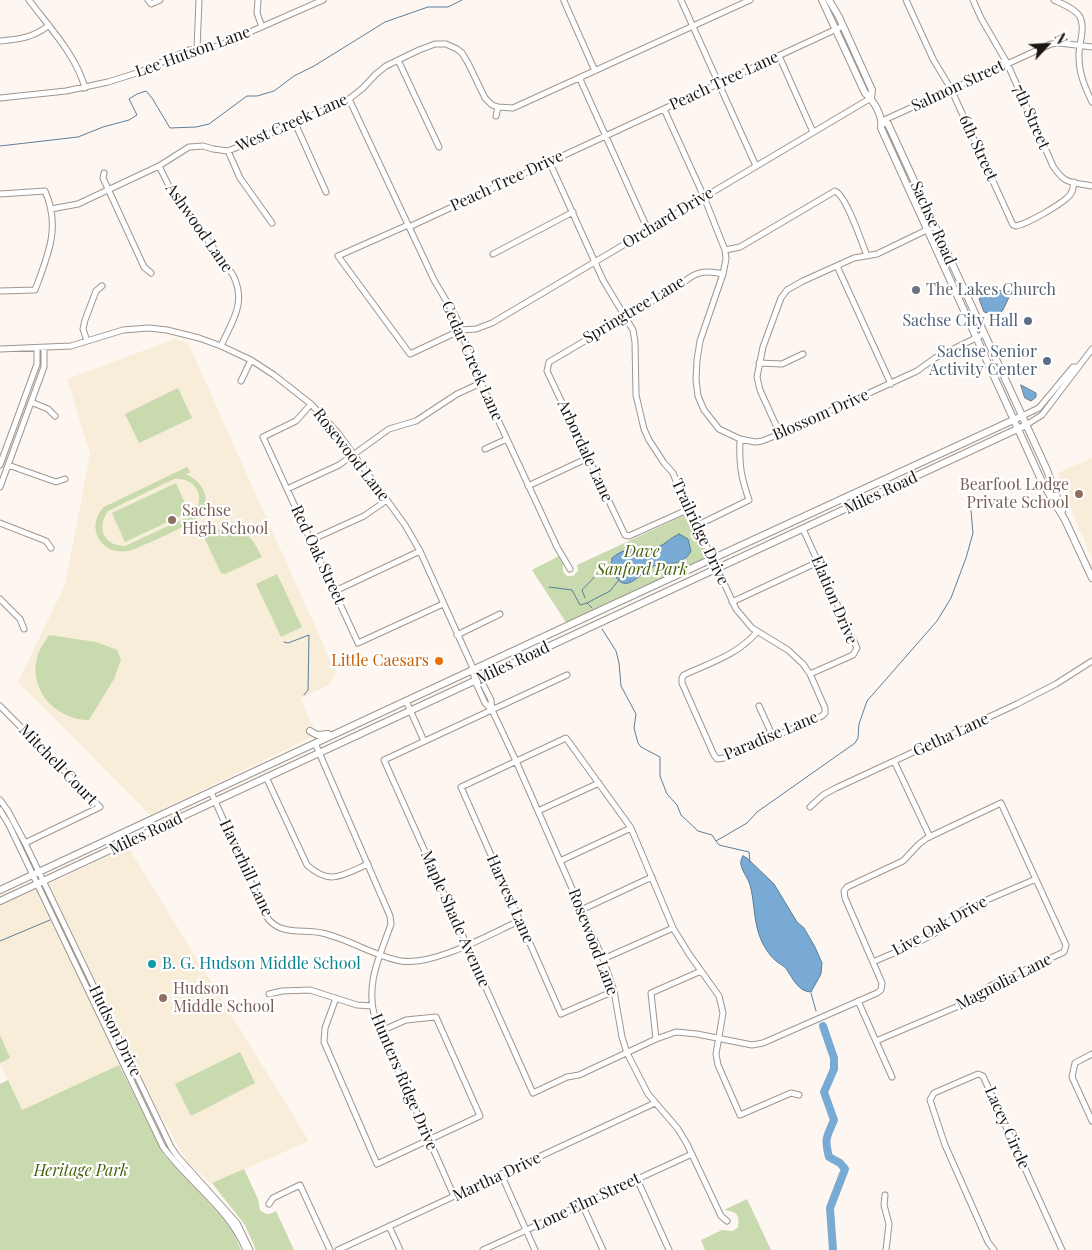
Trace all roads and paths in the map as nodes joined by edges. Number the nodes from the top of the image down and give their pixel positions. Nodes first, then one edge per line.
1 (29, 0) edge
2 (148, 0) edge
3 (160, 0) edge
4 (199, 0) edge
5 (258, 0) edge
6 (322, 0) edge
7 (681, 0) edge
8 (750, 0) edge
9 (822, 0) edge
10 (829, 0) edge
11 (906, 0) edge
12 (973, 0) edge
13 (1054, 0) edge
14 (564, 1) dead end
15 (48, 26) junction
16 (693, 26) junction
17 (843, 26) junction
18 (262, 27) junction
19 (836, 30) junction
20 (0, 41) edge
21 (1080, 45) junction
22 (1092, 46) edge
23 (197, 49) junction
24 (779, 56) junction
25 (398, 60) junction
26 (1007, 63) junction
27 (596, 71) junction
28 (580, 79) junction
29 (720, 83) junction
30 (85, 88) junction
31 (951, 89) junction
32 (0, 98) edge
33 (871, 98) junction
34 (349, 99) junction
35 (1092, 102) edge
36 (498, 108) junction
37 (664, 109) junction
38 (496, 116) dead end
39 (882, 121) junction
40 (295, 124) junction
41 (813, 132) junction
42 (606, 136) junction
43 (439, 147) dead end
44 (228, 151) junction
45 (549, 162) junction
46 (159, 166) junction
47 (756, 166) junction
48 (104, 173) dead end
49 (1074, 182) junction
50 (1092, 186) edge
51 (108, 189) junction
52 (326, 192) dead end
53 (0, 194) edge
54 (704, 197) junction
55 (51, 210) junction
56 (573, 212) junction
57 (272, 222) dead end
58 (409, 226) junction
59 (935, 226) junction
60 (648, 230) junction
61 (928, 230) junction
62 (725, 250) junction
63 (494, 254) dead end
64 (867, 256) junction
65 (595, 262) junction
66 (837, 266) junction
67 (151, 272) dead end
68 (723, 274) junction
69 (102, 286) dead end
70 (0, 291) edge
71 (625, 316) junction
72 (461, 330) junction
73 (984, 334) junction
74 (977, 337) junction
75 (87, 341) junction
76 (221, 346) junction
77 (38, 348) junction
78 (44, 348) junction
79 (0, 349) edge
80 (1092, 349) edge
81 (803, 354) dead end
82 (251, 360) junction
83 (549, 362) joint
84 (759, 363) junction
85 (1077, 367) junction
86 (241, 381) dead end
87 (481, 383) junction
88 (891, 384) junction
89 (31, 402) junction
90 (311, 404) junction
91 (55, 416) dead end
92 (1022, 416) junction
93 (1014, 420) junction
94 (1026, 425) junction
95 (1018, 428) junction
96 (780, 434) junction
97 (507, 439) junction
98 (740, 439) junction
99 (485, 449) dead end
100 (354, 454) junction
101 (588, 458) junction
102 (8, 465) junction
103 (0, 466) edge
104 (65, 479) dead end
105 (528, 486) junction
106 (0, 487) edge
107 (287, 489) junction
108 (860, 491) junction
109 (387, 500) junction
110 (865, 501) junction
111 (687, 510) junction
112 (1065, 520) junction
113 (0, 523) edge
114 (696, 526) junction
115 (803, 529) junction
116 (311, 540) junction
117 (51, 548) dead end
118 (420, 551) junction
119 (713, 559) junction
120 (818, 562) junction
121 (1089, 562) edge
122 (717, 568) junction
123 (570, 569) dead end
124 (1092, 578) edge
125 (335, 592) junction
126 (0, 599) edge
127 (732, 602) junction
128 (443, 604) junction
129 (612, 605) junction
130 (500, 614) dead end
131 (617, 616) junction
132 (24, 629) dead end
133 (757, 632) junction
134 (457, 635) junction
135 (1092, 661) edge
136 (473, 670) junction
137 (810, 674) junction
138 (567, 675) dead end
139 (478, 680) junction
140 (406, 701) junction
141 (0, 706) edge
142 (759, 706) dead end
143 (492, 710) junction
144 (410, 711) junction
145 (825, 713) joint
146 (310, 731) dead end
147 (339, 732) junction
148 (773, 737) junction
149 (424, 741) junction
150 (315, 744) junction
151 (319, 752) junction
152 (516, 760) junction
153 (894, 761) junction
154 (266, 777) junction
155 (599, 784) junction
156 (211, 792) junction
157 (0, 800) edge
158 (215, 801) junction
159 (810, 807) dead end
160 (0, 810) edge
161 (538, 811) junction
162 (631, 828) junction
163 (930, 837) junction
164 (111, 839) junction
165 (25, 842) junction
166 (115, 848) junction
167 (560, 861) junction
168 (368, 864) junction
169 (36, 874) junction
170 (652, 877) junction
171 (1036, 879) junction
172 (40, 882) junction
173 (0, 890) edge
174 (0, 901) edge
175 (581, 910) junction
176 (519, 921) junction
177 (673, 928) junction
178 (466, 945) junction
179 (381, 954) junction
180 (603, 959) junction
181 (873, 962) junction
182 (701, 971) junction
183 (614, 991) junction
184 (269, 994) dead end
185 (336, 998) junction
186 (858, 1001) junction
187 (372, 1006) junction
188 (381, 1031) junction
189 (656, 1039) junction
190 (719, 1039) junction
191 (876, 1041) junction
192 (627, 1053) junction
193 (1092, 1054) edge
194 (892, 1077) dead end
195 (799, 1095) dead end
196 (655, 1103) junction
197 (1092, 1121) edge
198 (429, 1140) junction
199 (692, 1154) junction
200 (501, 1174) junction
201 (637, 1179) junction
202 (885, 1195) dead end
203 (454, 1196) junction
204 (268, 1204) dead end
205 (582, 1204) junction
206 (727, 1221) dead end
207 (389, 1226) junction
208 (526, 1230) junction
209 (246, 1250) edge
210 (250, 1250) edge
211 (330, 1250) edge
212 (338, 1250) edge
213 (400, 1250) edge
214 (483, 1250) edge
215 (535, 1250) edge
216 (603, 1250) edge
217 (669, 1250) edge
218 (886, 1250) edge
219 (994, 1250) edge
220 (1062, 1250) edge

1 - 15 street
2 - 3 street
4 - 23 street
5 - 18 street
6 - 18 street, Lee Hutson Lane
7 - 16 street
8 - 16 street
9 - 19 main road, Sachse Road
10 - 17 main road, Sachse Road
11 - 31 street, 6th Street
12 - 26 street, 7th Street
13 - 21 street
14 - 27 street
15 - 20 street
15 - 30 street
16 - 27 street
16 - 29 street
17 - 19 street, Peach Tree Lane
17 - 33 main road, Sachse Road
18 - 23 street, Lee Hutson Lane
19 - 24 street, Peach Tree Lane
19 - 33 main road, Sachse Road
21 - 22 street, Salmon Street
21 - 26 street, Salmon Street
21 - 35 street
23 - 30 street, Lee Hutson Lane
24 - 29 street, Peach Tree Lane
24 - 41 street
25 - 34 street, West Creek Lane
25 - 36 street, West Creek Lane
25 - 43 street
26 - 31 street, Salmon Street
26 - 49 street, 7th Street
27 - 28 street
28 - 36 street
28 - 42 street
29 - 37 street, Peach Tree Lane
29 - 47 street
30 - 32 street, Lee Hutson Lane
31 - 39 street, Salmon Street
31 - 49 street, 6th Street
33 - 39 main road, Sachse Road
33 - 41 street, Orchard Drive
34 - 40 street, West Creek Lane
34 - 58 street, Cedar Creek Lane
36 - 38 street
37 - 42 street, Peach Tree Lane
37 - 54 street, Blossom Drive
39 - 59 main road, Sachse Road
39 - 61 main road, Sachse Road
40 - 44 street, West Creek Lane
40 - 52 street
41 - 47 street, Orchard Drive
42 - 45 street, Peach Tree Drive
42 - 60 street
44 - 46 street, West Creek Lane
44 - 57 street
45 - 56 street, Trailridge Drive
45 - 58 street, Peach Tree Drive
46 - 51 street, West Creek Lane
46 - 76 street, Ashwood Lane
47 - 54 street, Orchard Drive
48 - 51 street
49 - 50 street, 7th Street
51 - 55 street, West Creek Lane
51 - 67 street
53 - 55 street
54 - 60 street, Orchard Drive
54 - 62 street, Blossom Drive
55 - 70 street
56 - 63 street
56 - 65 street, Trailridge Drive
58 - 72 street, Cedar Creek Lane
58 - 72 street
59 - 61 street
59 - 73 main road, Sachse Road
60 - 65 street, Orchard Drive
61 - 64 street
61 - 74 main road, Sachse Road
62 - 64 street
62 - 68 street, Blossom Drive
64 - 66 street
65 - 71 street, Trailridge Drive
65 - 72 street, Orchard Drive
66 - 84 street
66 - 88 street
68 - 71 street, Springtree Lane
68 - 98 street, Blossom Drive
69 - 75 street
71 - 83 street, Springtree Lane
71 - 111 street, Trailridge Drive
72 - 87 street, Cedar Creek Lane
73 - 74 street, Blossom Drive
73 - 92 main road, Sachse Road
74 - 88 street, Blossom Drive
74 - 93 main road, Sachse Road
75 - 76 street, Rosewood Lane
75 - 78 street, Rosewood Lane
76 - 82 street, Rosewood Lane
77 - 78 street, Rosewood Lane
77 - 79 street, Rosewood Lane
77 - 103 street
78 - 89 street
80 - 85 street
81 - 84 street
82 - 86 street
82 - 90 street, Rosewood Lane
83 - 101 street, Arbordale Lane
84 - 96 street
85 - 92 street
85 - 94 street
87 - 97 street, Cedar Creek Lane
87 - 100 street
88 - 96 street, Blossom Drive
89 - 91 street
89 - 102 street
90 - 100 street, Rosewood Lane
90 - 107 street, Red Oak Street
92 - 93 main road, Miles Road
92 - 94 main road, Sachse Road
93 - 95 main road, Sachse Road
93 - 108 main road, Miles Road
94 - 95 main road, Miles Road
94 - 112 main road, Sachse Road
95 - 110 main road, Miles Road
95 - 112 main road, Sachse Road
96 - 98 street, Blossom Drive
97 - 99 street
97 - 105 street, Cedar Creek Lane
98 - 114 street
100 - 107 street
100 - 109 street, Rosewood Lane
101 - 105 street
101 - 111 street, Arbordale Lane
102 - 104 street
102 - 106 street
105 - 123 street, Cedar Creek Lane
107 - 116 street, Red Oak Street
108 - 110 main road
108 - 119 main road, Miles Road
109 - 116 street
109 - 118 street, Rosewood Lane
110 - 115 main road, Miles Road
111 - 114 street, Trailridge Drive
112 - 121 main road, Sachse Road
113 - 117 street
114 - 119 street, Trailridge Drive
115 - 120 street, Elation Drive
115 - 122 main road, Miles Road
116 - 125 street, Red Oak Street
118 - 125 street
118 - 128 street, Rosewood Lane
119 - 122 street, Trailridge Drive
119 - 129 main road, Miles Road
120 - 127 street
120 - 137 street, Elation Drive
121 - 124 main road, Sachse Road
122 - 127 street, Trailridge Drive
122 - 131 main road, Miles Road
125 - 128 street, Red Oak Street
126 - 132 street
127 - 133 street, Trailridge Drive
128 - 134 street, Rosewood Lane
129 - 131 main road
129 - 136 main road, Miles Road
130 - 134 street
131 - 139 main road, Miles Road
133 - 137 street, Trailridge Drive
133 - 148 street, Paradise Lane
134 - 136 street, Rosewood Lane
135 - 153 street, Getha Lane
136 - 139 street, Rosewood Lane
136 - 140 main road, Miles Road
137 - 145 street, Trailridge Drive
138 - 143 street, Maple Shade Avenue
139 - 143 street, Rosewood Lane
139 - 144 main road, Miles Road
140 - 144 street
140 - 147 main road, Miles Road
141 - 165 street, Mitchell Court
142 - 148 street
143 - 149 street, Maple Shade Avenue
143 - 152 street, Rosewood Lane
144 - 149 street
144 - 151 main road, Miles Road
145 - 148 street, Paradise Lane
146 - 147 main road
147 - 150 main road, Miles Road
149 - 178 street, Maple Shade Avenue
150 - 151 street, Hunters Ridge Drive
150 - 156 main road, Miles Road
151 - 154 main road, Miles Road
151 - 168 street, Hunters Ridge Drive
152 - 155 street
152 - 161 street, Rosewood Lane
152 - 176 street, Harvest Lane
153 - 159 street, Getha Lane
153 - 163 street
154 - 158 main road, Miles Road
154 - 168 street
155 - 161 street
155 - 162 street
156 - 158 street, Haverhill Lane
156 - 164 main road, Miles Road
157 - 165 street, Hudson Drive
158 - 166 main road, Miles Road
158 - 179 street, Haverhill Lane
160 - 169 street, Hudson Drive
161 - 167 street, Rosewood Lane
162 - 167 street
162 - 170 street
163 - 171 street, Magnolia Lane
163 - 181 street
164 - 166 main road
164 - 169 main road, Miles Road
165 - 169 street, Hudson Drive
166 - 172 main road, Miles Road
167 - 175 street, Rosewood Lane
168 - 179 street, Hunters Ridge Drive
169 - 172 street, Hudson Drive
169 - 173 main road, Miles Road
170 - 175 street
170 - 177 street
171 - 181 street, Live Oak Drive
171 - 191 street, Magnolia Lane
172 - 174 main road, Miles Road
172 - 209 street, Hudson Drive
172 - 210 street, Hudson Drive
175 - 180 street, Rosewood Lane
176 - 178 street, Haverhill Lane
176 - 183 street, Harvest Lane
177 - 180 street
177 - 182 street
178 - 179 street, Haverhill Lane
178 - 192 street, Maple Shade Avenue
179 - 187 street, Hunters Ridge Drive
180 - 183 street, Rosewood Lane
181 - 186 street
182 - 189 street
182 - 190 street
183 - 192 street, Rosewood Lane
184 - 185 street
185 - 187 street
185 - 198 street
186 - 190 street
186 - 191 street
187 - 188 street, Hunters Ridge Drive
188 - 198 street, Hunters Ridge Drive
188 - 198 street
189 - 190 street
189 - 192 street
190 - 195 street
191 - 194 street
192 - 196 street, Rosewood Lane
193 - 197 street
196 - 199 street, Rosewood Lane
196 - 200 street, Martha Drive
198 - 203 street, Hunters Ridge Drive
199 - 201 street, Lone Elm Street
199 - 206 street, Rosewood Lane
200 - 203 street, Martha Drive
200 - 208 street
201 - 205 street, Lone Elm Street
201 - 217 street
202 - 218 street
203 - 207 street, Martha Drive
204 - 211 street
205 - 208 street, Lone Elm Street
205 - 216 street
207 - 212 street, Martha Drive
207 - 213 street
208 - 214 street, Lone Elm Street
208 - 215 street
219 - 220 street, Lacey Circle

